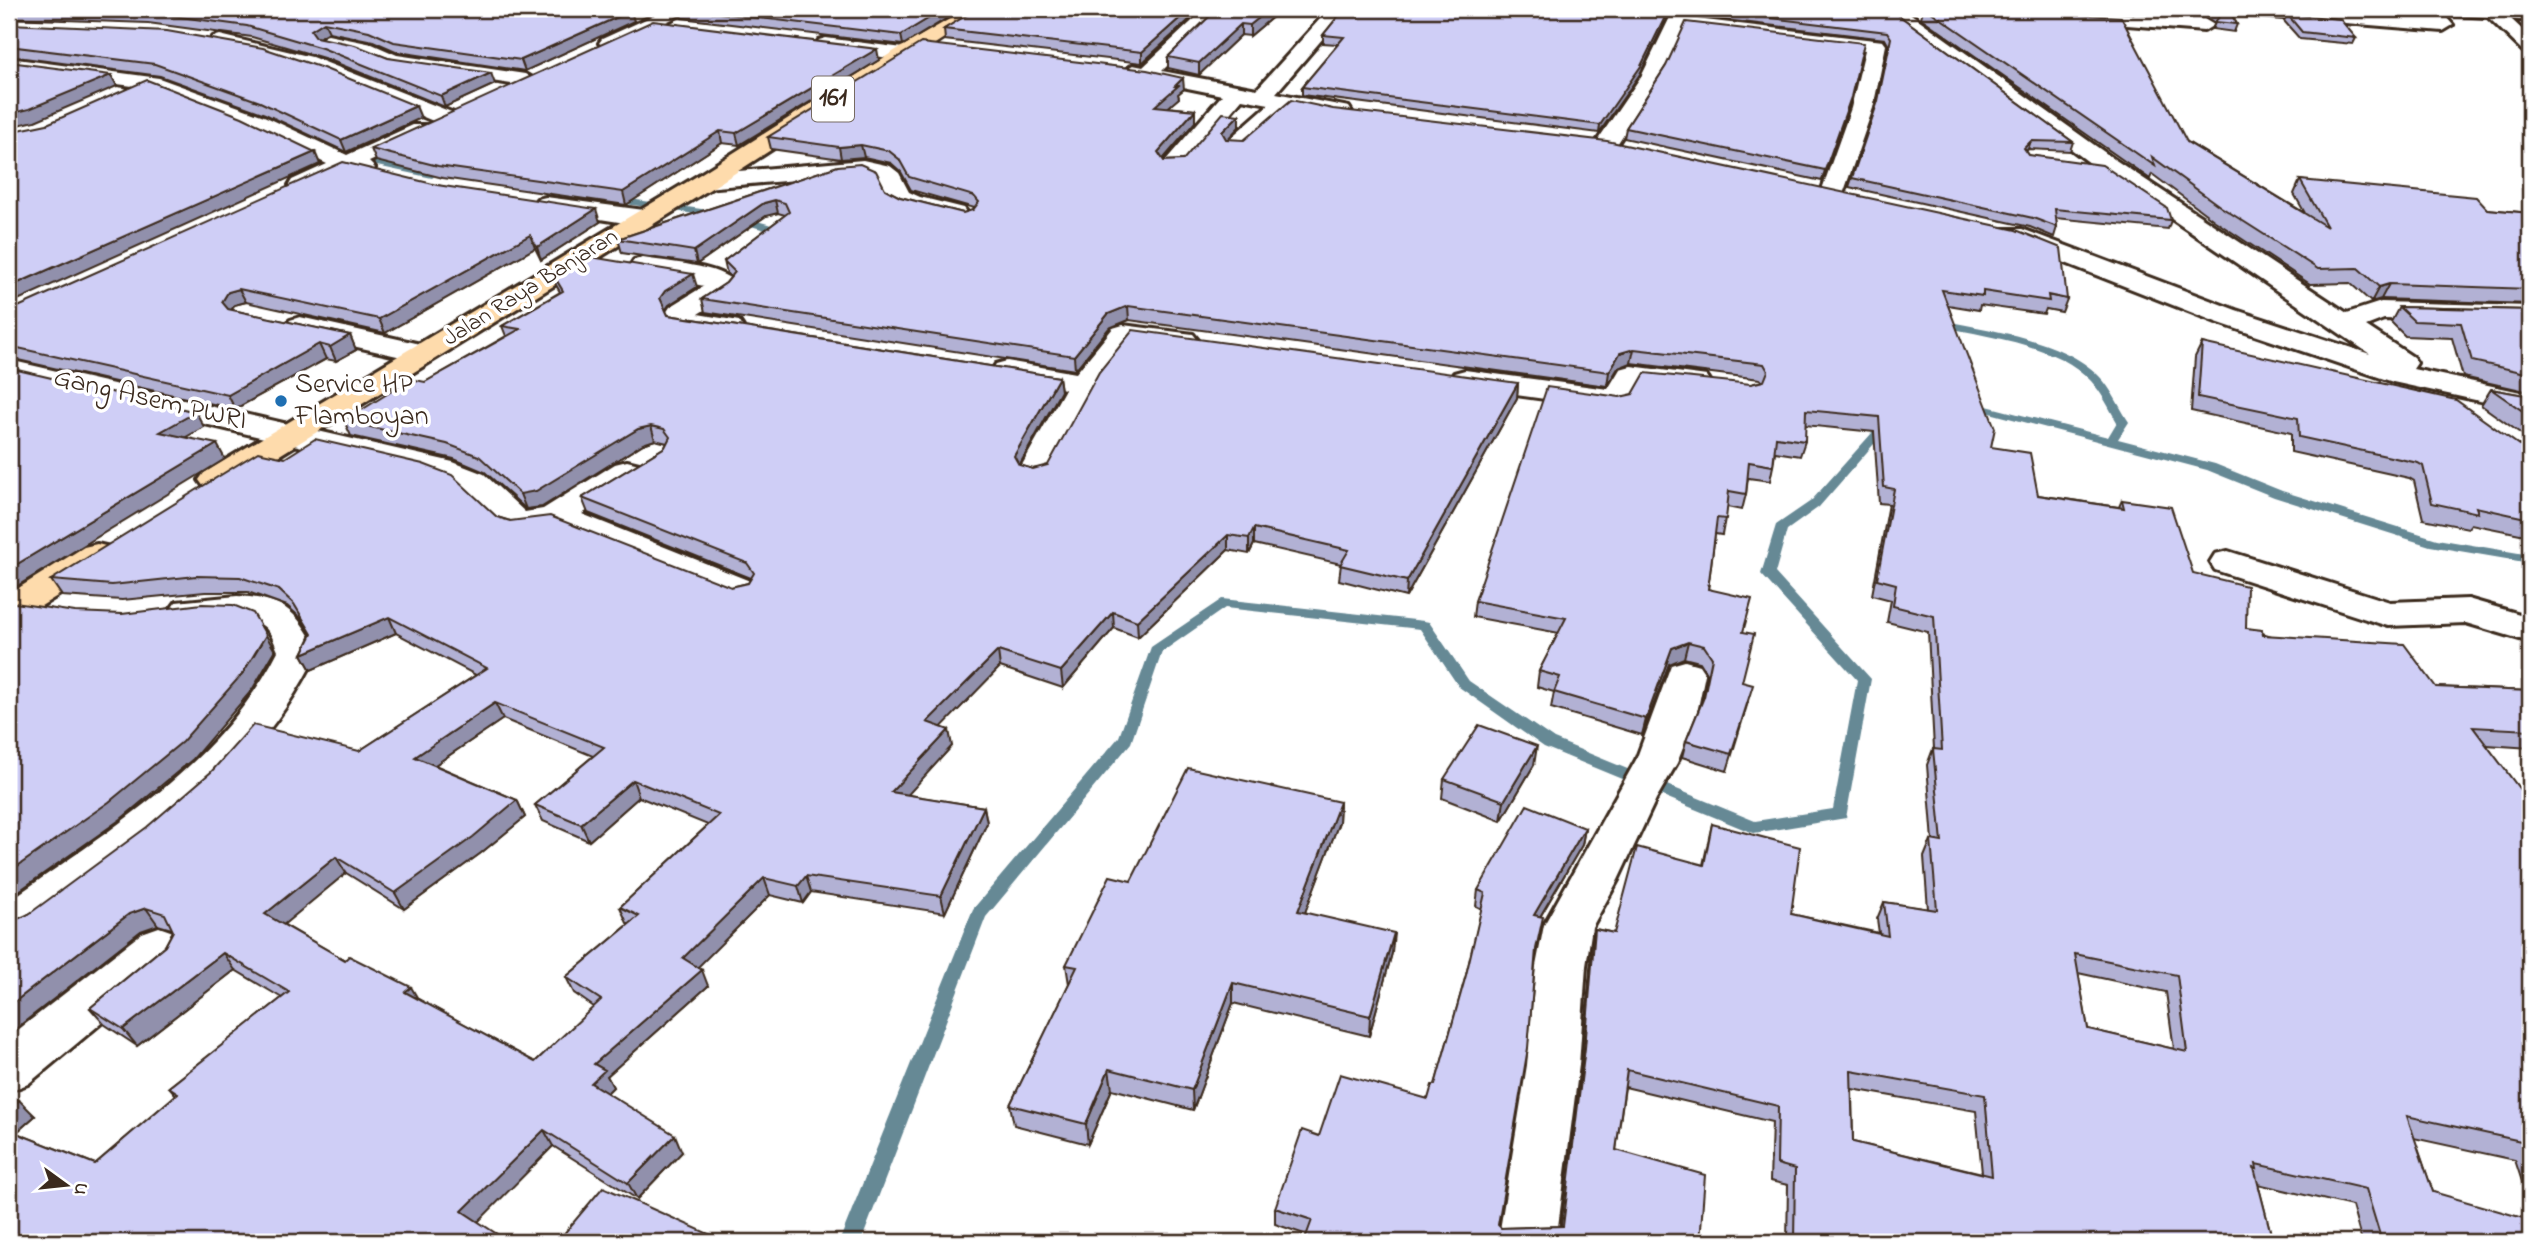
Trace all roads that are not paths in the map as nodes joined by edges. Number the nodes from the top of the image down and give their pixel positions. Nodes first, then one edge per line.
1 (980, 9) edge
2 (1215, 9) edge
3 (1339, 9) edge
4 (1892, 9) edge
5 (1918, 9) edge
6 (1930, 9) edge
7 (2428, 9) edge
8 (2456, 9) edge
9 (2234, 10) edge
10 (627, 12) edge
11 (2493, 12) junction
12 (2054, 15) edge
13 (2530, 15) edge
14 (1681, 16) edge
15 (667, 17) edge
16 (2200, 17) edge
17 (695, 28) edge
18 (198, 38) edge
19 (328, 41) edge
20 (806, 42) edge
21 (2530, 47) edge
22 (595, 49) edge
23 (911, 49) junction
24 (959, 50) edge
25 (9, 64) edge
26 (1113, 68) edge
27 (548, 70) edge
28 (1148, 73) junction
29 (525, 80) junction
30 (152, 82) junction
31 (1237, 91) junction
32 (491, 96) edge
33 (1261, 97) junction
34 (107, 101) edge
35 (1286, 101) junction
36 (468, 107) edge
37 (1361, 115) edge
38 (446, 118) junction
39 (1579, 141) edge
40 (1606, 144) junction
41 (1236, 145) edge
42 (1630, 149) edge
43 (2061, 160) edge
44 (352, 161) junction
45 (2106, 164) junction
46 (1173, 166) edge
47 (382, 173) edge
48 (697, 186) junction
49 (1809, 190) edge
50 (282, 193) edge
51 (1832, 195) junction
52 (523, 200) edge
53 (1859, 201) edge
54 (649, 215) junction
55 (965, 215) edge
56 (1993, 229) edge
57 (581, 257) junction
58 (2530, 314) edge
59 (271, 320) edge
60 (2346, 323) junction
61 (762, 332) edge
62 (1210, 344) edge
63 (424, 353) junction
64 (976, 365) edge
65 (9, 369) edge
66 (1443, 376) edge
67 (2426, 381) junction
68 (1084, 383) junction
69 (1721, 384) edge
70 (2530, 402) edge
71 (2488, 427) edge
72 (290, 433) junction
73 (656, 453) edge
74 (1035, 472) edge
75 (196, 492) edge
76 (555, 516) junction
77 (126, 537) edge
78 (2228, 562) dead end
79 (737, 589) edge
80 (14, 606) edge
81 (149, 614) edge
82 (76, 615) edge
83 (2530, 629) edge
84 (1685, 674) dead end
85 (9, 926) edge
86 (159, 947) edge
87 (9, 1068) edge
88 (1527, 1242) edge

1 - 23 main road, Jalan Raya Banjaran / 161
2 - 28 street
3 - 33 street
4 - 45 street
5 - 6 street
7 - 9 street
8 - 11 street
9 - 16 street
10 - 15 street
11 - 13 street
11 - 21 street
12 - 16 street
14 - 40 street
14 - 51 street
15 - 17 street
15 - 22 street
18 - 38 street
19 - 29 street
20 - 23 street
23 - 24 street
23 - 48 main road, Jalan Raya Banjaran / 161
25 - 30 street
26 - 28 street
27 - 29 street
28 - 31 street
29 - 32 street
30 - 34 street
30 - 44 street
31 - 33 street
31 - 46 street
33 - 35 street
35 - 37 street
35 - 41 street
36 - 38 street
38 - 44 street
39 - 40 street
40 - 42 street
43 - 45 street
44 - 47 street
44 - 50 street
45 - 60 street
48 - 54 main road, Jalan Raya Banjaran / 161
48 - 55 street
49 - 51 street
51 - 53 street
52 - 54 street
54 - 57 main road, Jalan Raya Banjaran / 161
56 - 67 street
57 - 61 street
57 - 63 main road, Jalan Raya Banjaran / 161
58 - 60 street
59 - 63 street
60 - 67 street
62 - 68 street
63 - 72 main road, Jalan Raya Banjaran / 161
64 - 68 street
65 - 72 street, Gang Asem PWRI
66 - 69 street
67 - 70 street
67 - 71 street
68 - 74 street
72 - 75 main road, Jalan Raya Banjaran / 161
72 - 76 street, Gang Asem PWRI
73 - 76 street
76 - 79 street
77 - 80 main road
78 - 83 street
80 - 82 street
81 - 85 street
84 - 88 street
86 - 87 street

